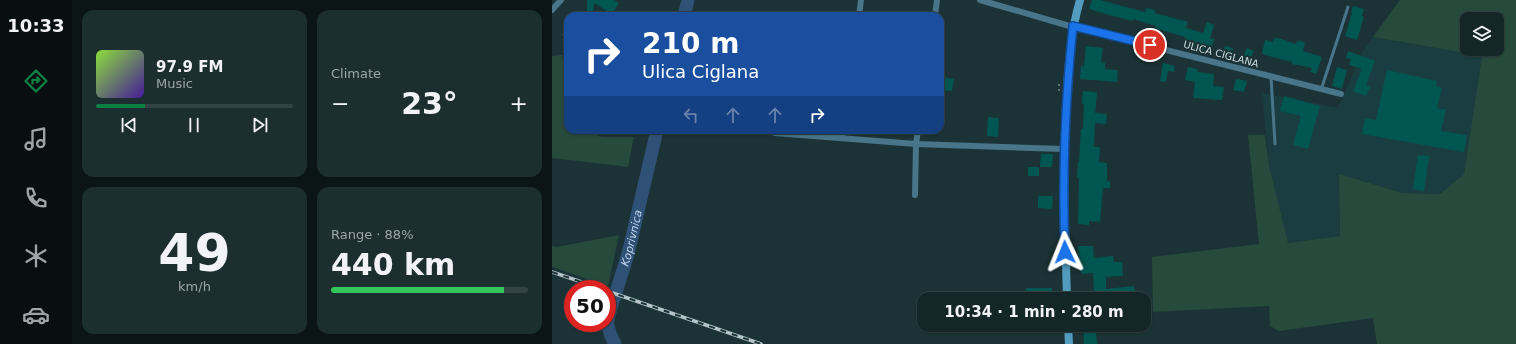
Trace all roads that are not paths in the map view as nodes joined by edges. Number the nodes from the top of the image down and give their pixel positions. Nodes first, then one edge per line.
1 (561, 0) edge
2 (861, 0) edge
3 (938, 0) edge
4 (980, 0) edge
5 (1080, 0) edge
6 (1348, 7) dead end
7 (552, 10) edge
8 (860, 12) edge
9 (936, 12) edge
10 (1073, 26) junction
11 (1271, 77) junction
12 (1321, 90) junction
13 (1341, 94) dead end
14 (788, 134) edge
15 (842, 134) edge
16 (917, 134) edge
17 (842, 138) junction
18 (916, 144) junction
19 (1275, 144) dead end
20 (1064, 149) junction
21 (914, 196) dead end
22 (1067, 292) edge
23 (1068, 332) edge
24 (1069, 344) edge

1 - 7 street
2 - 8 street
3 - 9 street
4 - 10 street, ULICA CIGLANA
5 - 10 main road
6 - 12 lane
10 - 11 street, ULICA CIGLANA
10 - 20 main road
11 - 12 street, ULICA CIGLANA
11 - 19 lane
12 - 13 street, ULICA CIGLANA
14 - 17 street
15 - 17 street
16 - 18 street
17 - 18 street
18 - 20 street
18 - 21 street
20 - 22 main road
23 - 24 main road

